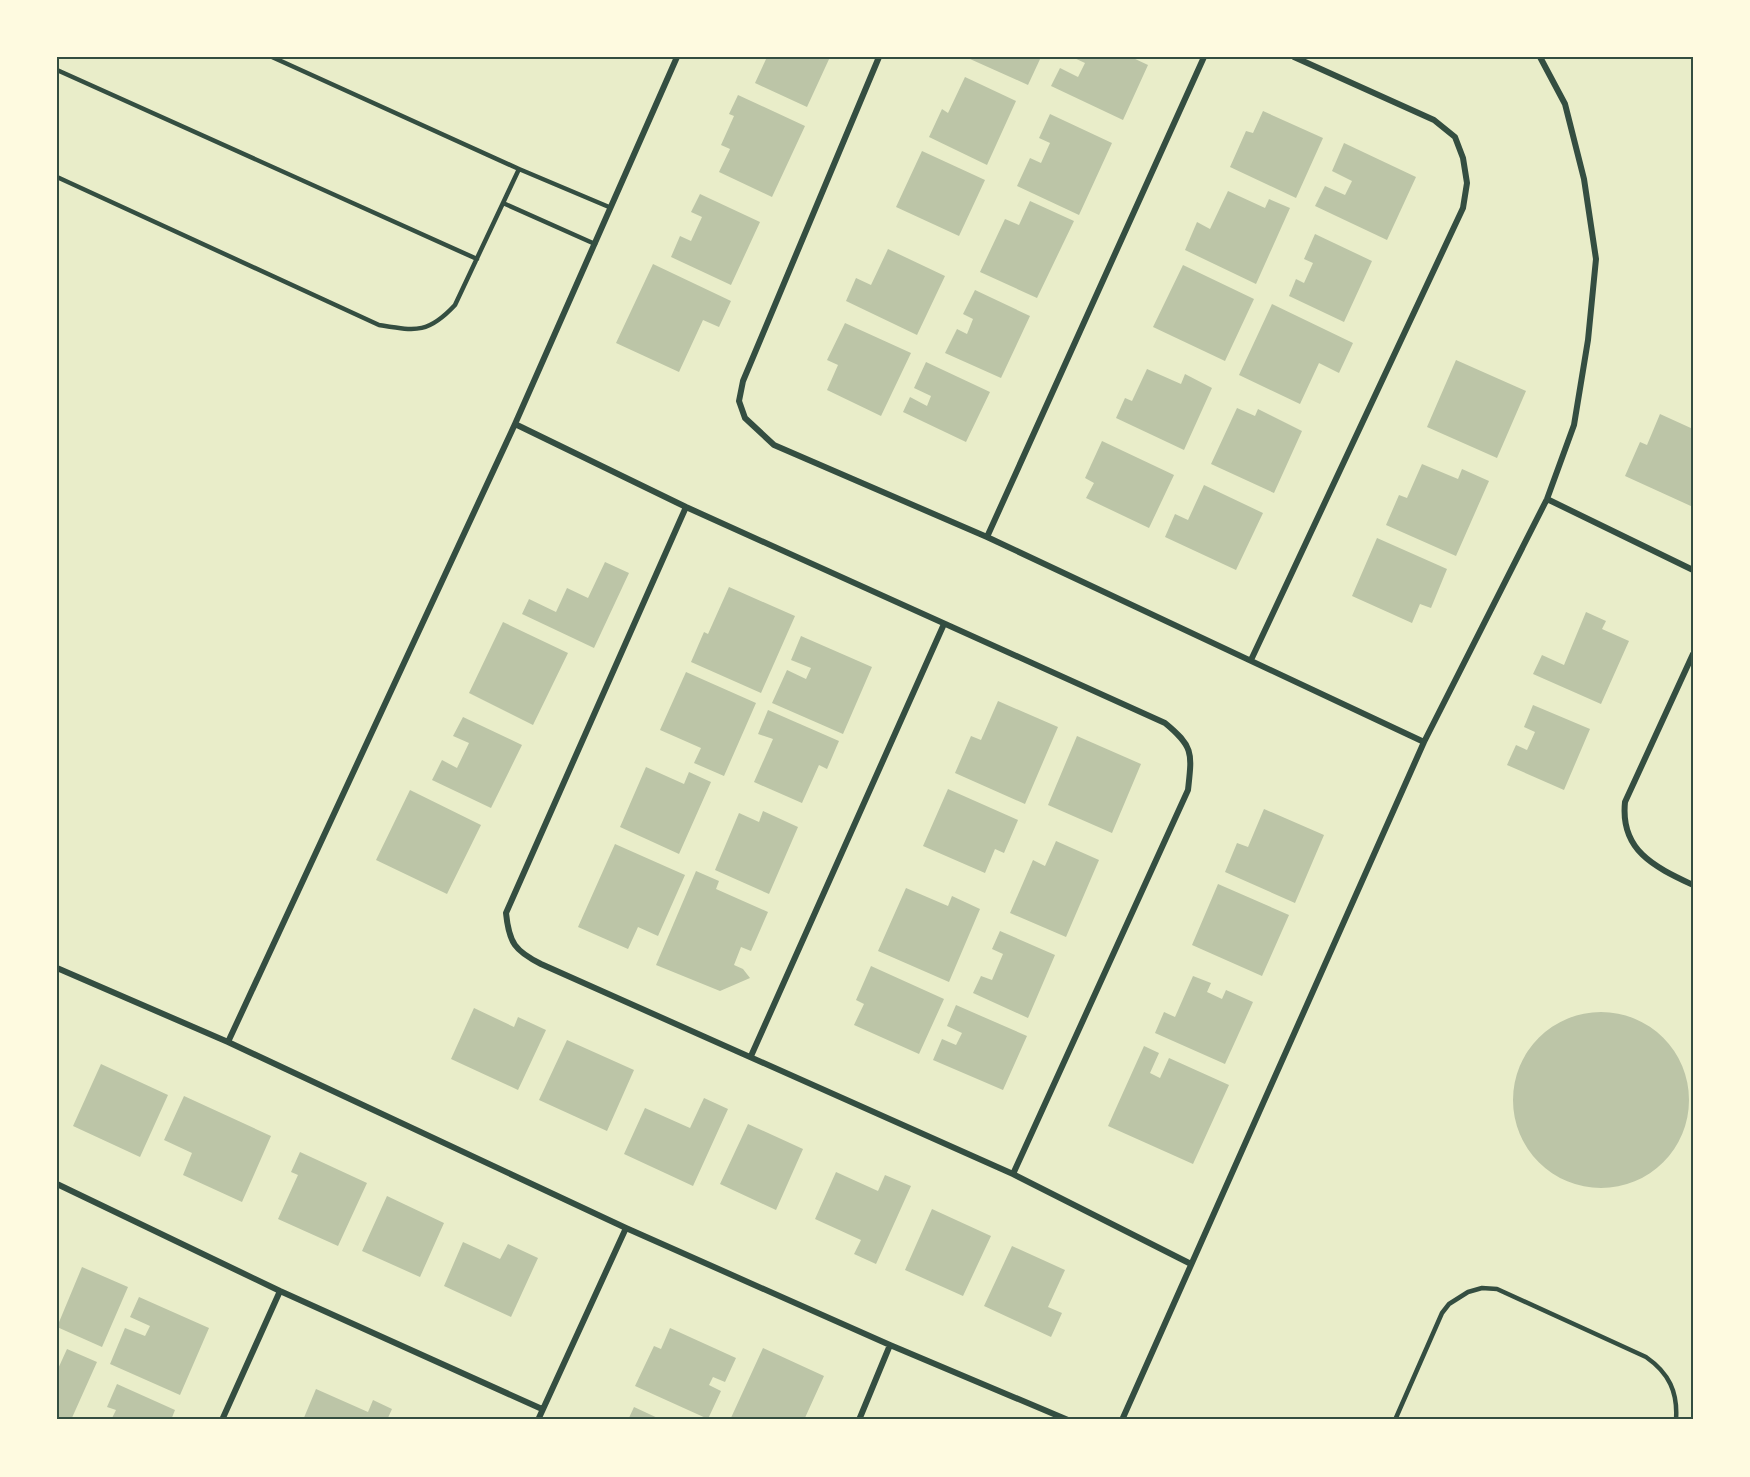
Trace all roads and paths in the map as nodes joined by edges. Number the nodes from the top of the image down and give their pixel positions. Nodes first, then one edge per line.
1 (272, 57) edge
2 (677, 57) edge
3 (879, 57) edge
4 (1204, 57) edge
5 (1294, 57) edge
6 (1540, 57) edge
7 (57, 70) edge
8 (519, 169) junction
9 (57, 177) edge
10 (503, 203) junction
11 (609, 207) junction
12 (595, 244) junction
13 (477, 259) junction
14 (515, 424) junction
15 (1547, 499) junction
16 (686, 507) junction
17 (987, 537) junction
18 (1693, 570) edge
19 (944, 624) junction
20 (1693, 654) edge
21 (1251, 660) junction
22 (1424, 742) junction
23 (1693, 885) edge
24 (57, 968) edge
25 (228, 1042) junction
26 (751, 1056) junction
27 (1013, 1174) junction
28 (57, 1184) edge
29 (626, 1228) junction
30 (1191, 1264) junction
31 (280, 1292) junction
32 (890, 1345) junction
33 (542, 1409) junction
34 (222, 1420) edge
35 (538, 1420) edge
36 (859, 1420) edge
37 (1068, 1420) edge
38 (1122, 1420) edge
39 (1395, 1420) edge
40 (1676, 1420) edge

1 - 8 lane
2 - 11 street
3 - 17 street
4 - 17 street
5 - 21 street
6 - 15 street
7 - 13 lane
8 - 10 lane
8 - 11 lane
9 - 13 lane
10 - 12 lane
10 - 13 lane
11 - 12 street
12 - 14 street
14 - 16 street
14 - 25 street
15 - 18 street
15 - 22 street
16 - 19 street
16 - 26 street
17 - 21 street
19 - 26 street
19 - 27 street
20 - 23 street
21 - 22 street
22 - 30 street
24 - 25 street
25 - 29 street
26 - 27 street
27 - 30 street
28 - 31 street
29 - 32 street
29 - 33 street
30 - 38 street
31 - 33 street
31 - 34 street
32 - 36 street
32 - 37 street
33 - 35 street
39 - 40 lane

